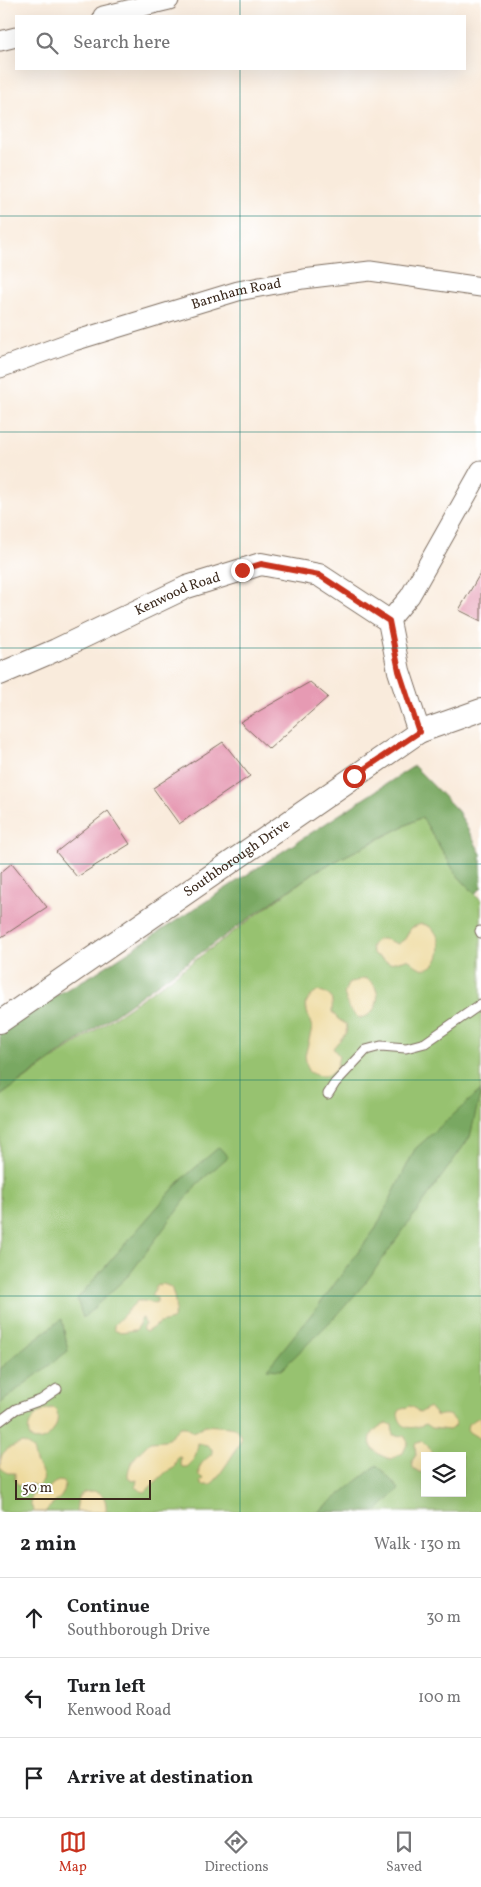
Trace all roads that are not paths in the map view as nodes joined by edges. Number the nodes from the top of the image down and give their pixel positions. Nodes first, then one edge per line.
1 (169, 0) edge
2 (107, 15) edge
3 (15, 37) edge
4 (0, 41) edge
5 (481, 287) edge
6 (0, 368) edge
7 (481, 470) edge
8 (389, 621) junction
9 (0, 674) edge
10 (481, 710) edge
11 (419, 732) junction
12 (481, 1004) edge
13 (0, 1022) edge
14 (328, 1094) dead end
15 (57, 1389) dead end
16 (0, 1421) edge

1 - 2 street
3 - 4 street
5 - 6 street, Barnham Road
7 - 8 street
8 - 9 street, Kenwood Road
8 - 11 street
10 - 11 street, Southborough Drive
11 - 13 street, Southborough Drive
12 - 14 lane
15 - 16 lane

